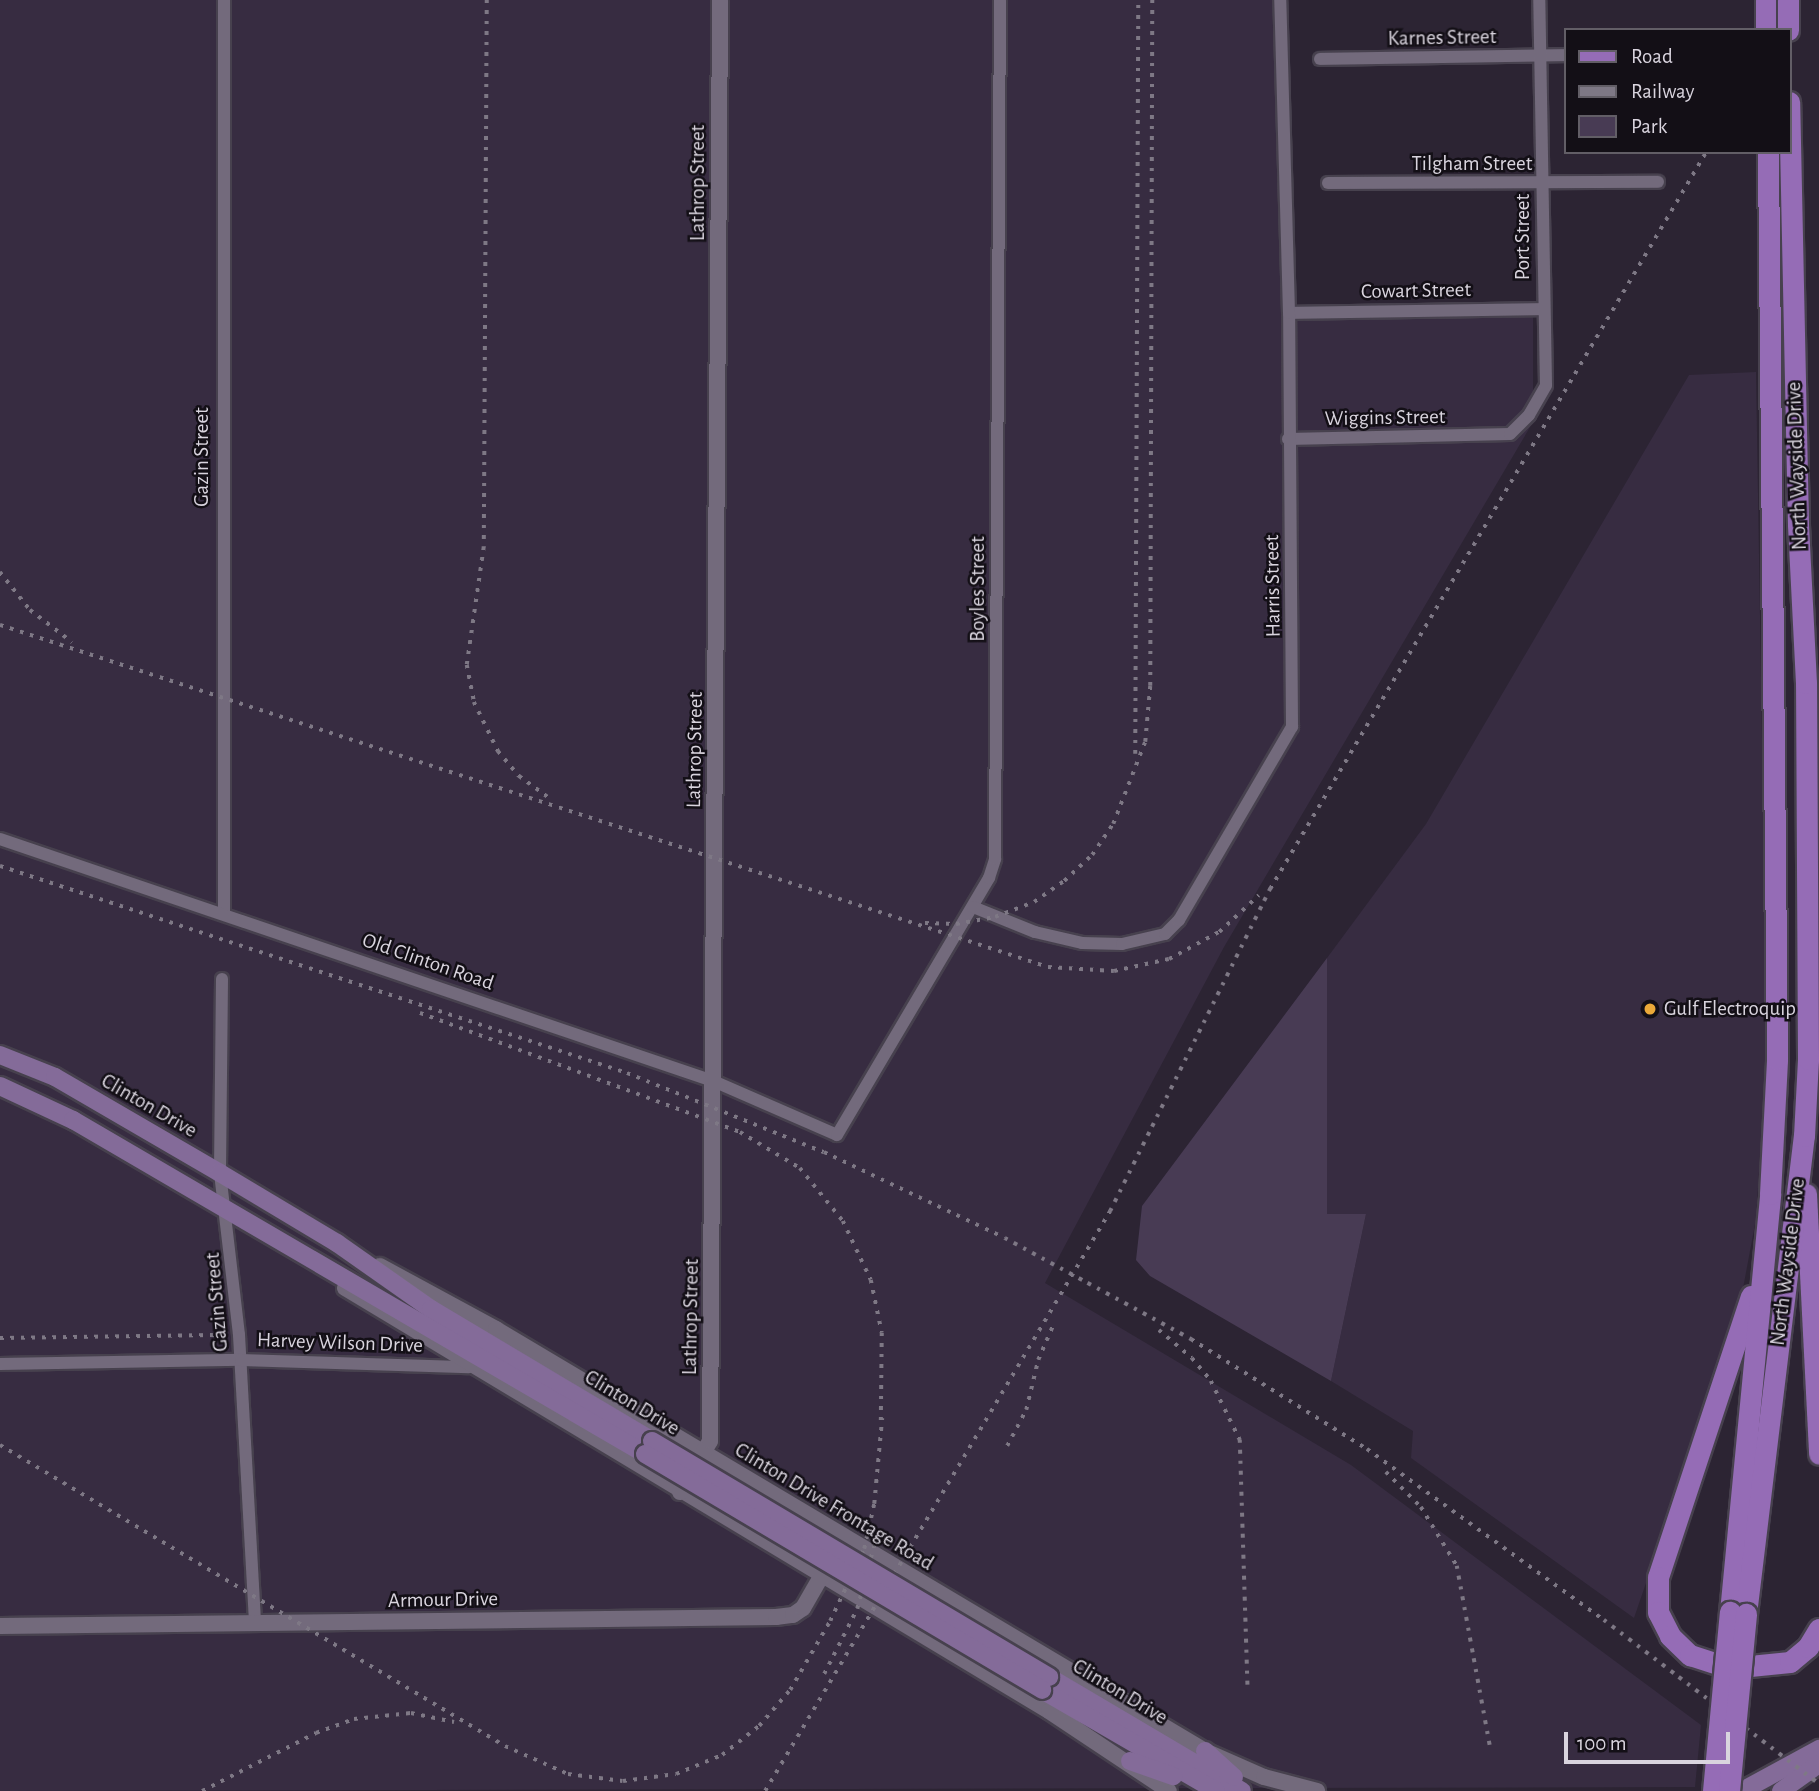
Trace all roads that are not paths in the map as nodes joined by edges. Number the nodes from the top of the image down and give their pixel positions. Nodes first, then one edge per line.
1 (223, 0) edge
2 (720, 0) edge
3 (1000, 0) edge
4 (1280, 0) edge
5 (1539, 0) edge
6 (1766, 0) edge
7 (1788, 0) edge
8 (1766, 28) edge
9 (1788, 28) edge
10 (1563, 55) edge
11 (1539, 56) junction
12 (1320, 59) dead end
13 (1768, 154) edge
14 (1790, 154) edge
15 (1658, 182) dead end
16 (1328, 183) dead end
17 (1542, 183) junction
18 (1543, 309) junction
19 (1289, 313) junction
20 (1483, 435) joint
21 (1288, 439) junction
22 (0, 839) edge
23 (973, 907) junction
24 (224, 913) junction
25 (222, 979) dead end
26 (0, 1055) edge
27 (713, 1081) junction
28 (0, 1086) edge
29 (837, 1135) joint
30 (1804, 1136) junction
31 (220, 1173) junction
32 (227, 1212) junction
33 (1766, 1236) junction
34 (337, 1243) junction
35 (305, 1257) junction
36 (241, 1360) junction
37 (0, 1364) edge
38 (469, 1367) junction
39 (648, 1447) junction
40 (703, 1453) junction
41 (1819, 1454) edge
42 (680, 1492) junction
43 (844, 1537) junction
44 (822, 1576) junction
45 (1738, 1613) junction
46 (255, 1623) junction
47 (0, 1626) edge
48 (1819, 1629) edge
49 (1045, 1683) junction
50 (1819, 1749) edge
51 (1205, 1751) junction
52 (1130, 1761) junction
53 (1819, 1764) edge
54 (1752, 1789) edge
55 (1169, 1791) edge
56 (1214, 1791) edge
57 (1242, 1791) edge
58 (1250, 1791) edge
59 (1317, 1791) edge
60 (1713, 1791) edge
61 (1729, 1791) edge
62 (1781, 1791) edge

1 - 24 street, Gazin Street
2 - 27 street, Lathrop Street
3 - 23 street, Boyles Street
4 - 19 street, Harris Street
5 - 11 street, Port Street
6 - 8 main road
7 - 9 main road, bridge
10 - 11 street, Karnes Street
11 - 12 street, Karnes Street
11 - 17 street, Port Street
13 - 33 main road, North Wayside Drive
14 - 30 main road, North Wayside Drive
15 - 17 street, Tilgham Street
16 - 17 street, Tilgham Street
17 - 18 street, Port Street
18 - 19 street, Cowart Street
18 - 20 street, Port Street
19 - 21 street, Harris Street
20 - 21 street, Wiggins Street
21 - 23 street, Harris Street
22 - 24 street, Old Clinton Road
23 - 29 street, Boyles Street
24 - 27 street, Old Clinton Road
25 - 31 street, Gazin Street
26 - 31 main road, Clinton Drive
27 - 29 street, Old Clinton Road
27 - 40 street, Lathrop Street
28 - 32 main road, Clinton Drive
30 - 41 main road
30 - 45 main road, North Wayside Drive
31 - 32 street, Gazin Street
31 - 34 main road, Clinton Drive
32 - 35 main road, Clinton Drive
32 - 36 street, Gazin Street
33 - 45 main road, North Wayside Drive
33 - 48 main road
34 - 39 main road, Clinton Drive
34 - 40 street, Clinton Drive Frontage Road
35 - 38 street
35 - 39 main road, Clinton Drive
36 - 37 street, Harvey Wilson Drive
36 - 38 street, Harvey Wilson Drive
36 - 46 street, Gazin Street
38 - 42 street
39 - 49 main road, Clinton Drive, bridge
40 - 42 street, Lathrop Street
40 - 43 street, Clinton Drive Frontage Road
42 - 44 street
43 - 44 street, Armour Drive
43 - 51 street, Clinton Drive Frontage Road
44 - 46 street, Armour Drive
44 - 52 street
45 - 60 main road, North Wayside Drive, bridge
45 - 61 main road, North Wayside Drive, bridge
46 - 47 street, Armour Drive
49 - 56 main road, Clinton Drive
49 - 57 main road, Clinton Drive
50 - 54 main road
51 - 58 main road
51 - 59 street, Clinton Drive Frontage Road
52 - 55 street
52 - 56 main road
53 - 62 main road

